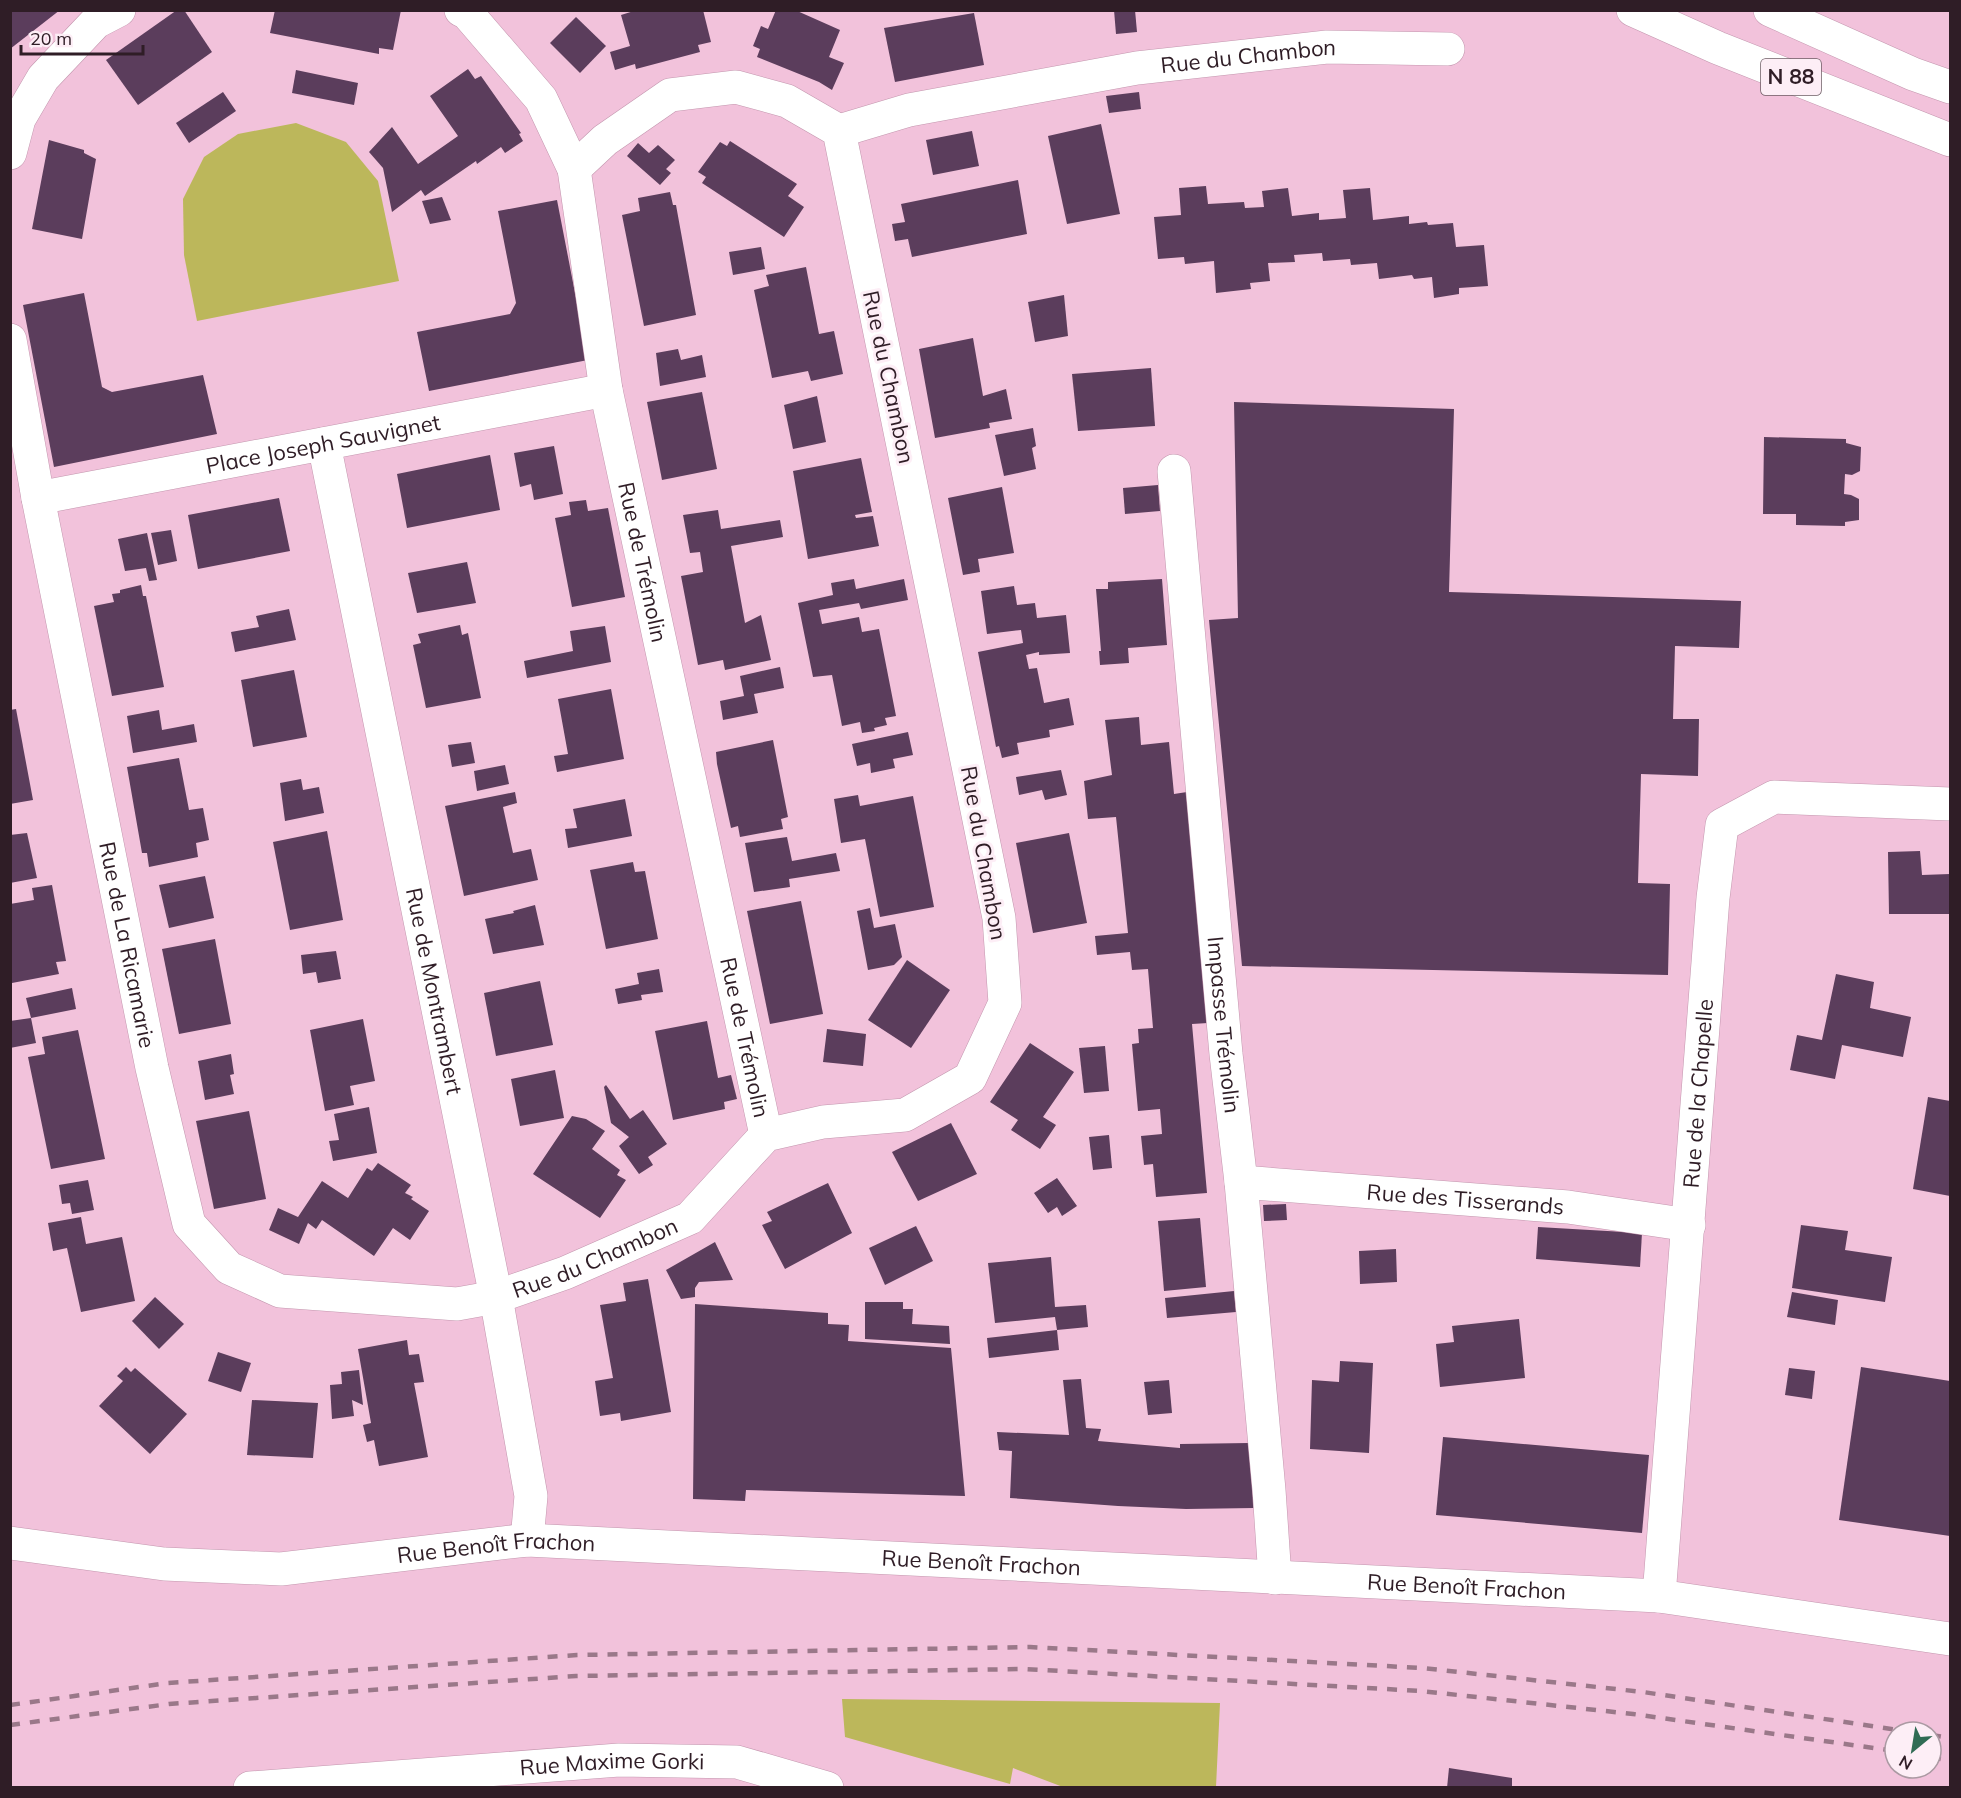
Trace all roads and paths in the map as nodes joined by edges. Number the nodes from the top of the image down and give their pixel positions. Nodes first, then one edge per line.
1 (119, 10) edge
2 (1633, 10) edge
3 (1770, 10) edge
4 (468, 12) edge
5 (1448, 49) dead end
6 (1950, 87) edge
7 (15, 117) edge
8 (839, 131) junction
9 (1950, 140) edge
10 (10, 153) edge
11 (574, 169) junction
12 (10, 340) edge
13 (606, 390) junction
14 (324, 444) junction
15 (1174, 471) dead end
16 (38, 498) junction
17 (1950, 804) edge
18 (766, 1135) junction
19 (1241, 1182) junction
20 (1689, 1225) junction
21 (495, 1297) junction
22 (527, 1540) junction
23 (10, 1543) edge
24 (1275, 1578) junction
25 (1659, 1596) junction
26 (1950, 1639) edge
27 (249, 1788) edge
28 (827, 1788) edge

1 - 7 main road
2 - 9 main road, N 88
3 - 6 main road, N 88
4 - 11 main road, Rue de Trémolin
5 - 8 main road, Rue du Chambon
7 - 10 main road
8 - 11 main road
8 - 18 main road, Rue du Chambon
11 - 13 main road, Rue de Trémolin
12 - 16 main road, Rue de La Ricamarie
13 - 14 main road, Place Joseph Sauvignet
13 - 18 main road, Rue de Trémolin
14 - 16 main road, Place Joseph Sauvignet
14 - 21 main road, Rue de Montrambert
15 - 19 main road, Impasse Trémolin
16 - 21 main road, Rue de La Ricamarie
17 - 20 main road, Rue de la Chapelle
18 - 21 main road, Rue du Chambon
19 - 20 main road, Rue des Tisserands
19 - 24 main road, Impasse Trémolin
20 - 25 main road, Rue de la Chapelle
21 - 22 main road, Rue de Montrambert
22 - 23 main road, Rue Benoît Frachon
22 - 24 main road, Rue Benoît Frachon
24 - 25 main road, Rue Benoît Frachon
25 - 26 main road, Rue Benoît Frachon
27 - 28 main road, Rue Maxime Gorki

